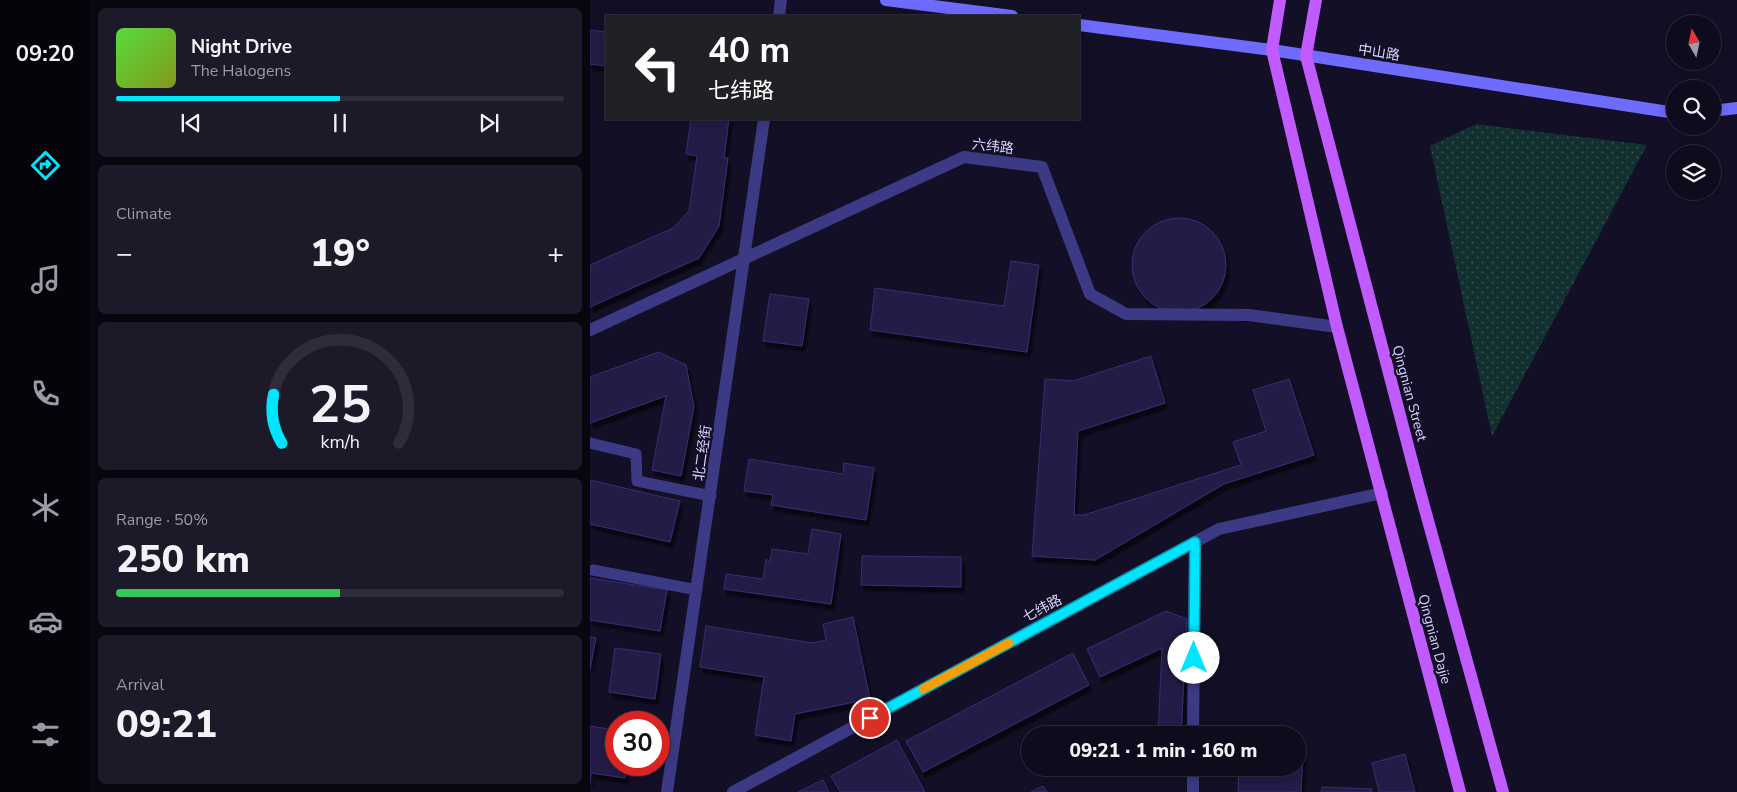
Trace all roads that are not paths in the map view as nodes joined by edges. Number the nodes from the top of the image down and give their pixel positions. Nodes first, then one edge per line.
1 (781, 0) edge
2 (886, 0) edge
3 (1280, 0) edge
4 (1316, 0) edge
5 (779, 15) edge
6 (1004, 15) edge
7 (1080, 25) edge
8 (1272, 50) junction
9 (1306, 56) junction
10 (1737, 108) edge
11 (1721, 110) edge
12 (1666, 112) edge
13 (764, 120) edge
14 (744, 260) junction
15 (1337, 327) junction
16 (590, 330) edge
17 (590, 443) edge
18 (1382, 494) junction
19 (711, 496) junction
20 (1195, 542) junction
21 (593, 570) dead end
22 (697, 590) junction
23 (1193, 726) edge
24 (1193, 776) edge
25 (667, 792) edge
26 (733, 792) edge
27 (1193, 792) edge
28 (1460, 792) edge
29 (1503, 792) edge

1 - 5 street
2 - 6 street
3 - 8 main road
4 - 9 main road, Qingnian Street
7 - 8 street, 中山路
8 - 9 street, 中山路
8 - 15 main road
9 - 12 street, 中山路
9 - 29 main road, Qingnian Street
10 - 11 street
13 - 14 street, 北二经街
14 - 15 street, 六纬路
14 - 16 street, 六纬路
14 - 19 street, 北二经街
15 - 18 main road
17 - 19 lane
18 - 20 street, 七纬路
18 - 28 main road, Qingnian Dajie
19 - 22 street, 北二经街
20 - 23 street
20 - 26 street, 七纬路
21 - 22 lane
22 - 25 street, 北二经街
24 - 27 street

